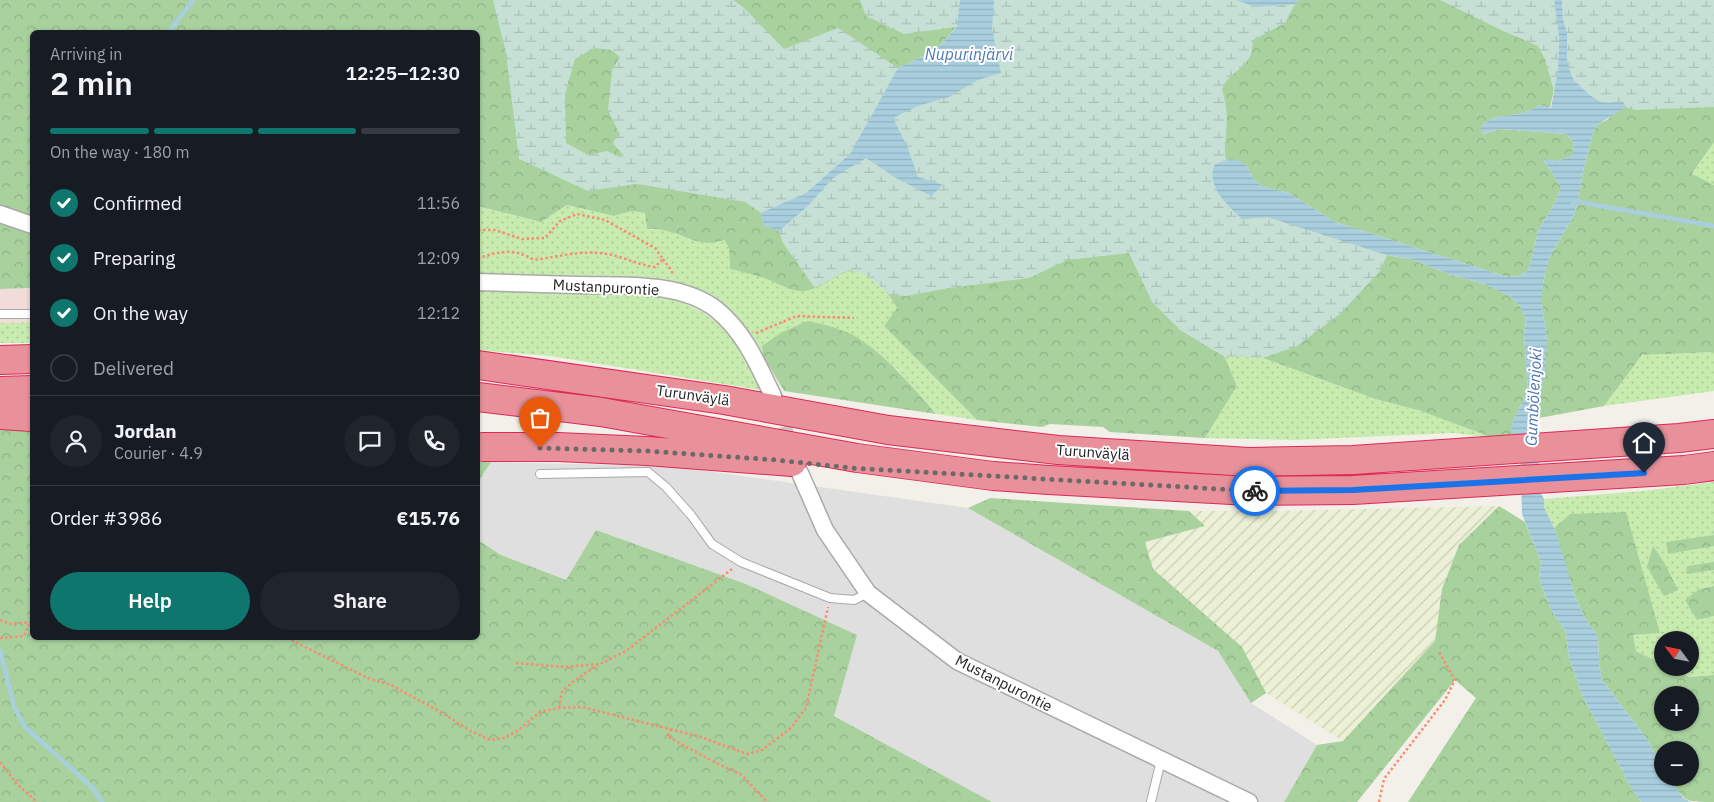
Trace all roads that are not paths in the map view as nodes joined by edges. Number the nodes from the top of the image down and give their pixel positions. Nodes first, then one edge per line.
1 (0, 214) edge
2 (30, 224) edge
3 (480, 282) edge
4 (0, 314) edge
5 (30, 314) edge
6 (30, 359) edge
7 (0, 360) edge
8 (480, 365) edge
9 (30, 390) edge
10 (0, 392) edge
11 (773, 396) tunnel mouth
12 (480, 397) edge
13 (0, 415) edge
14 (30, 417) edge
15 (1714, 434) edge
16 (480, 447) edge
17 (1714, 466) edge
18 (800, 473) dead end
19 (540, 474) dead end
20 (993, 476) junction
21 (868, 593) junction
22 (1162, 760) junction
23 (1151, 802) edge
24 (1249, 802) edge

1 - 2 street
3 - 11 street, Mustanpurontie
4 - 5 lane
6 - 7 highway
8 - 15 highway, Turunväylä
9 - 10 highway
12 - 20 highway, Turunväylä
13 - 14 highway
16 - 20 highway
17 - 20 highway, Turunväylä
18 - 21 street, Mustanpurontie
19 - 21 lane
21 - 22 street, Mustanpurontie
22 - 23 lane
22 - 24 street, Mustanpurontie

